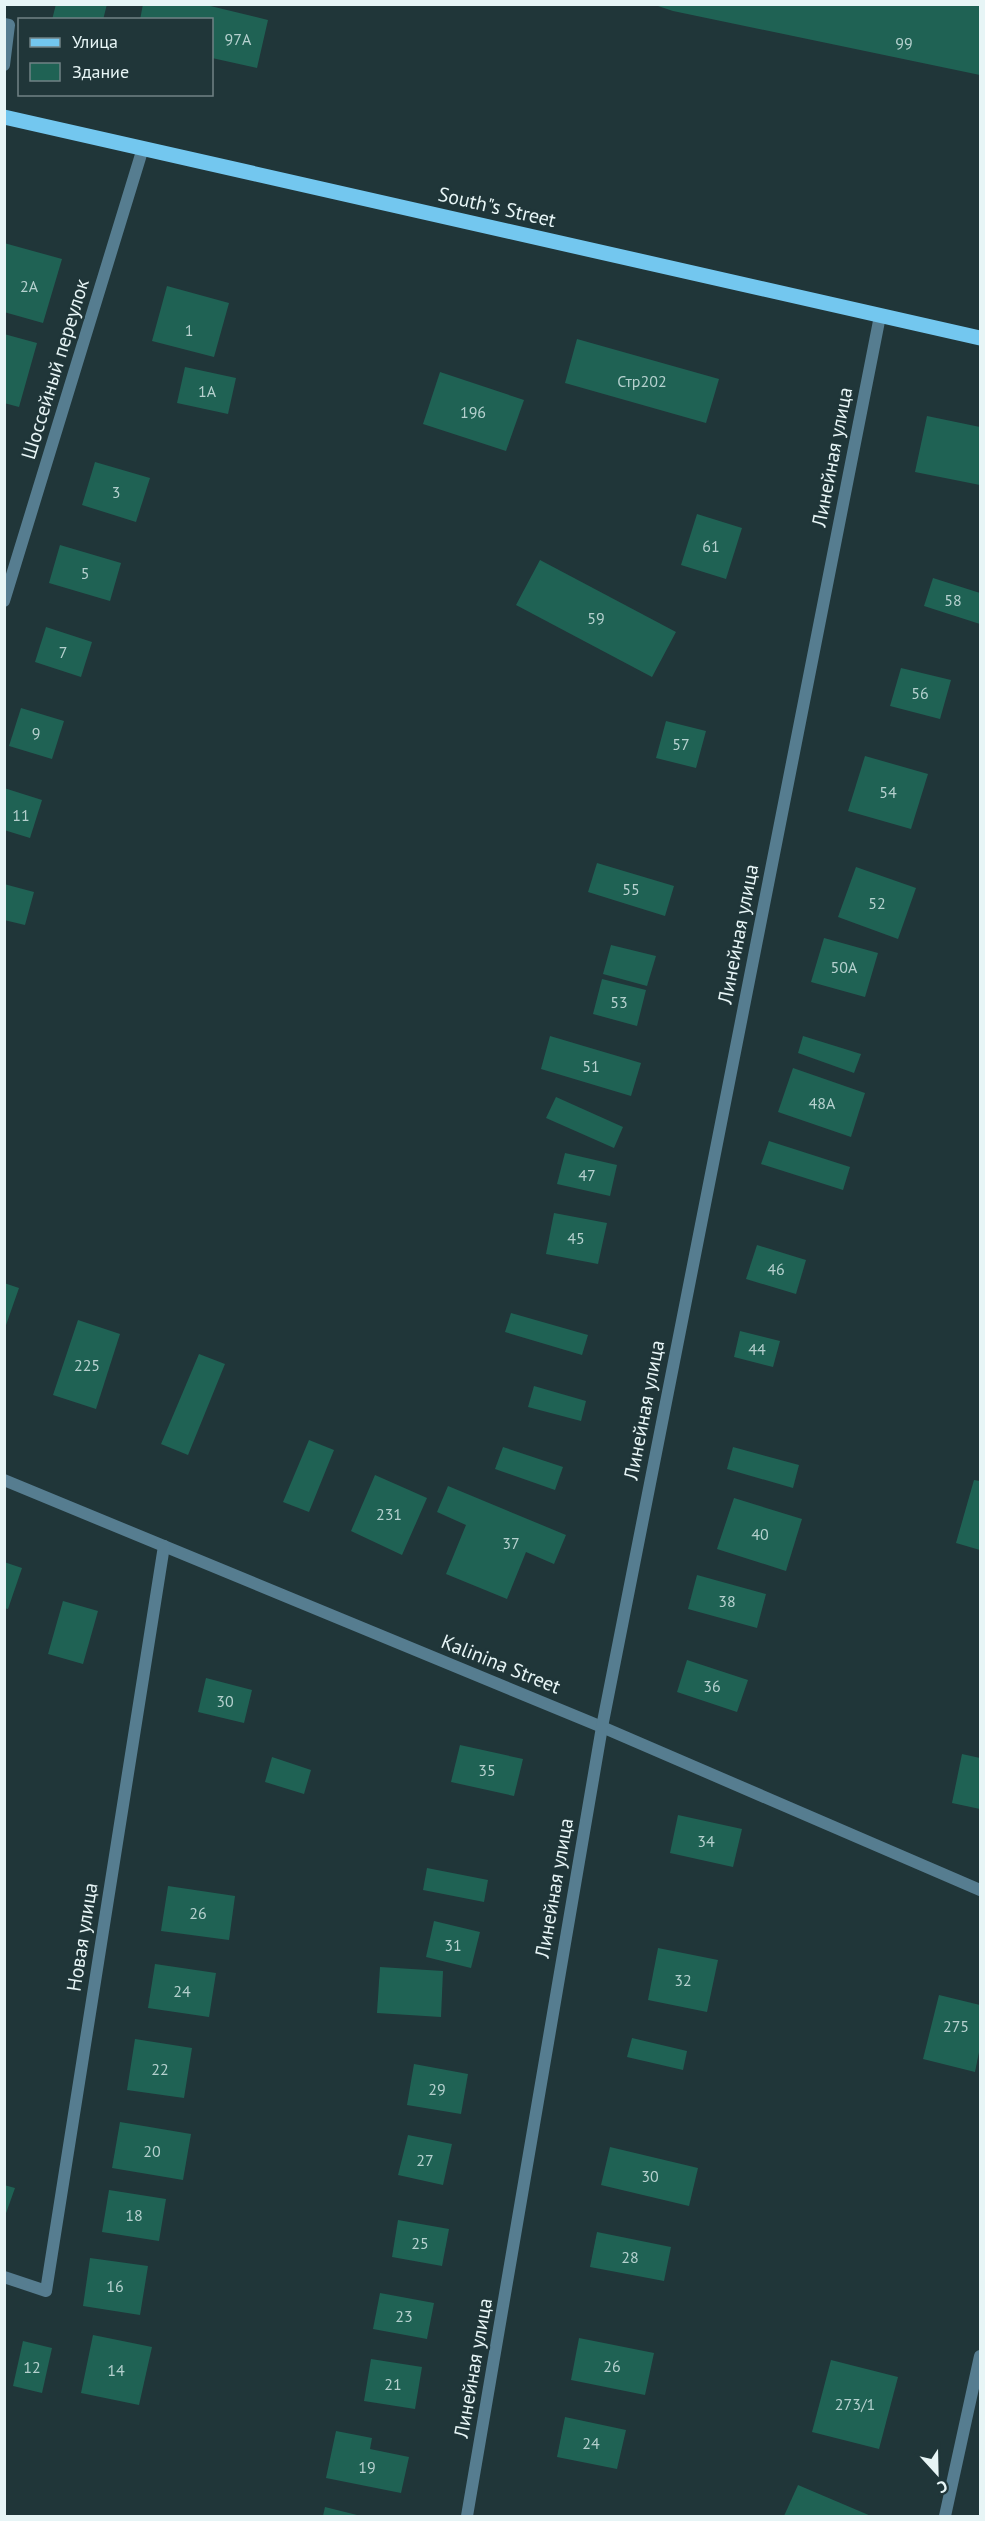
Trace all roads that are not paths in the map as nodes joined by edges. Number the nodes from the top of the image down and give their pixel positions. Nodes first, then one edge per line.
1 (4, 24) edge
2 (4, 65) edge
3 (4, 117) edge
4 (143, 148) junction
5 (880, 316) junction
6 (981, 338) edge
7 (4, 601) edge
8 (4, 1480) edge
9 (164, 1546) junction
10 (602, 1726) junction
11 (981, 1890) edge
12 (4, 2277) edge
13 (981, 2356) edge
14 (467, 2517) edge
15 (945, 2517) edge

1 - 2 street
3 - 4 main road, South"s Street
4 - 5 main road, South"s Street
4 - 7 street, Шоссейный переулок
5 - 6 main road, South"s Street
5 - 10 street, Линейная улица
8 - 9 street, Kalinina Street
9 - 10 street, Kalinina Street
9 - 12 street, Новая улица
10 - 11 street, Kalinina Street
10 - 14 street, Линейная улица
13 - 15 street

